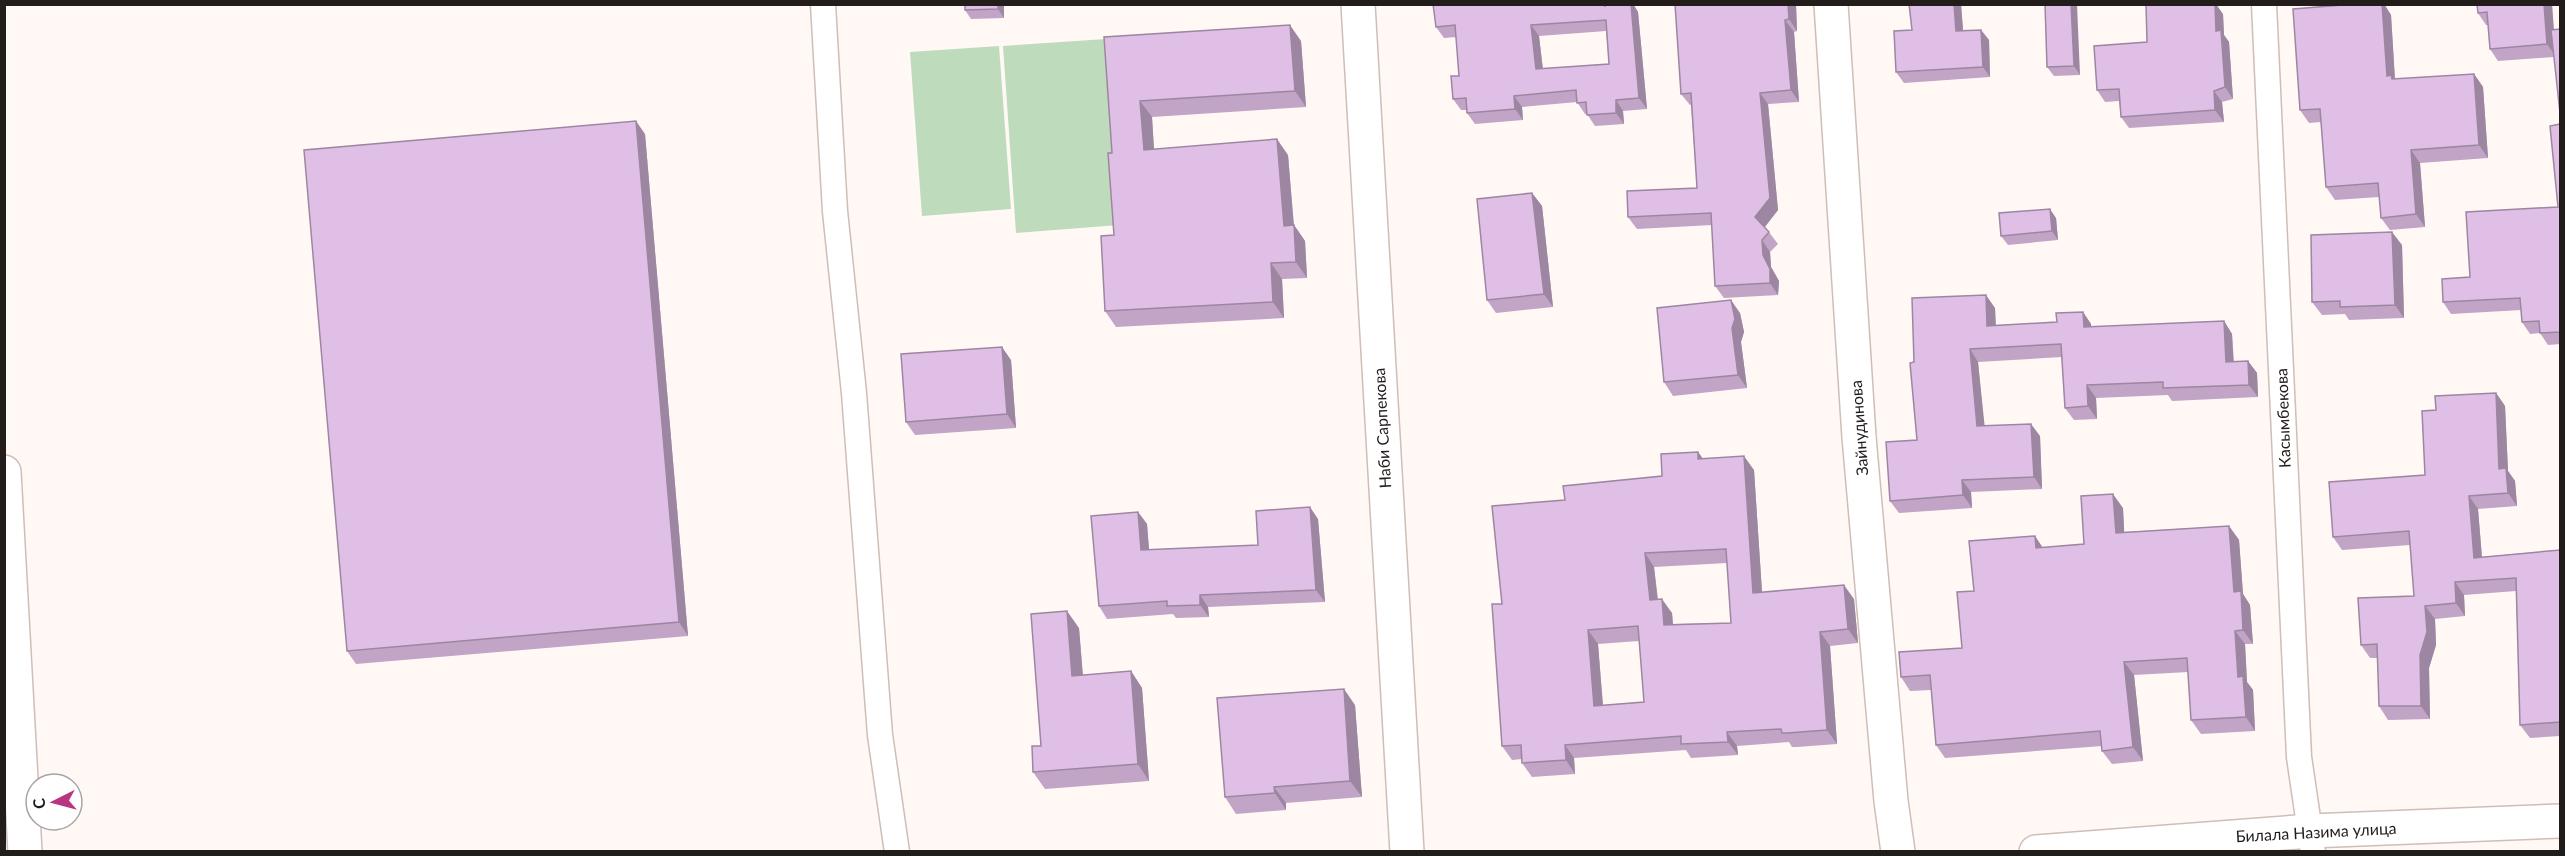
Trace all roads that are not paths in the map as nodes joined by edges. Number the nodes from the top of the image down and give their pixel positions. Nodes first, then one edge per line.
1 (823, 4) edge
2 (1358, 4) edge
3 (1831, 4) edge
4 (2264, 4) edge
5 (4, 472) edge
6 (2560, 821) edge
7 (2312, 841) edge
8 (25, 852) edge
9 (897, 852) edge
10 (1407, 852) edge
11 (1898, 852) edge
12 (2036, 852) edge

1 - 9 street
2 - 10 street, Наби Сарпекова
3 - 11 street, Зайнудинова
4 - 7 street, Касымбекова
5 - 8 street
6 - 7 street, Билала Назима улица
7 - 12 street, Билала Назима улица

